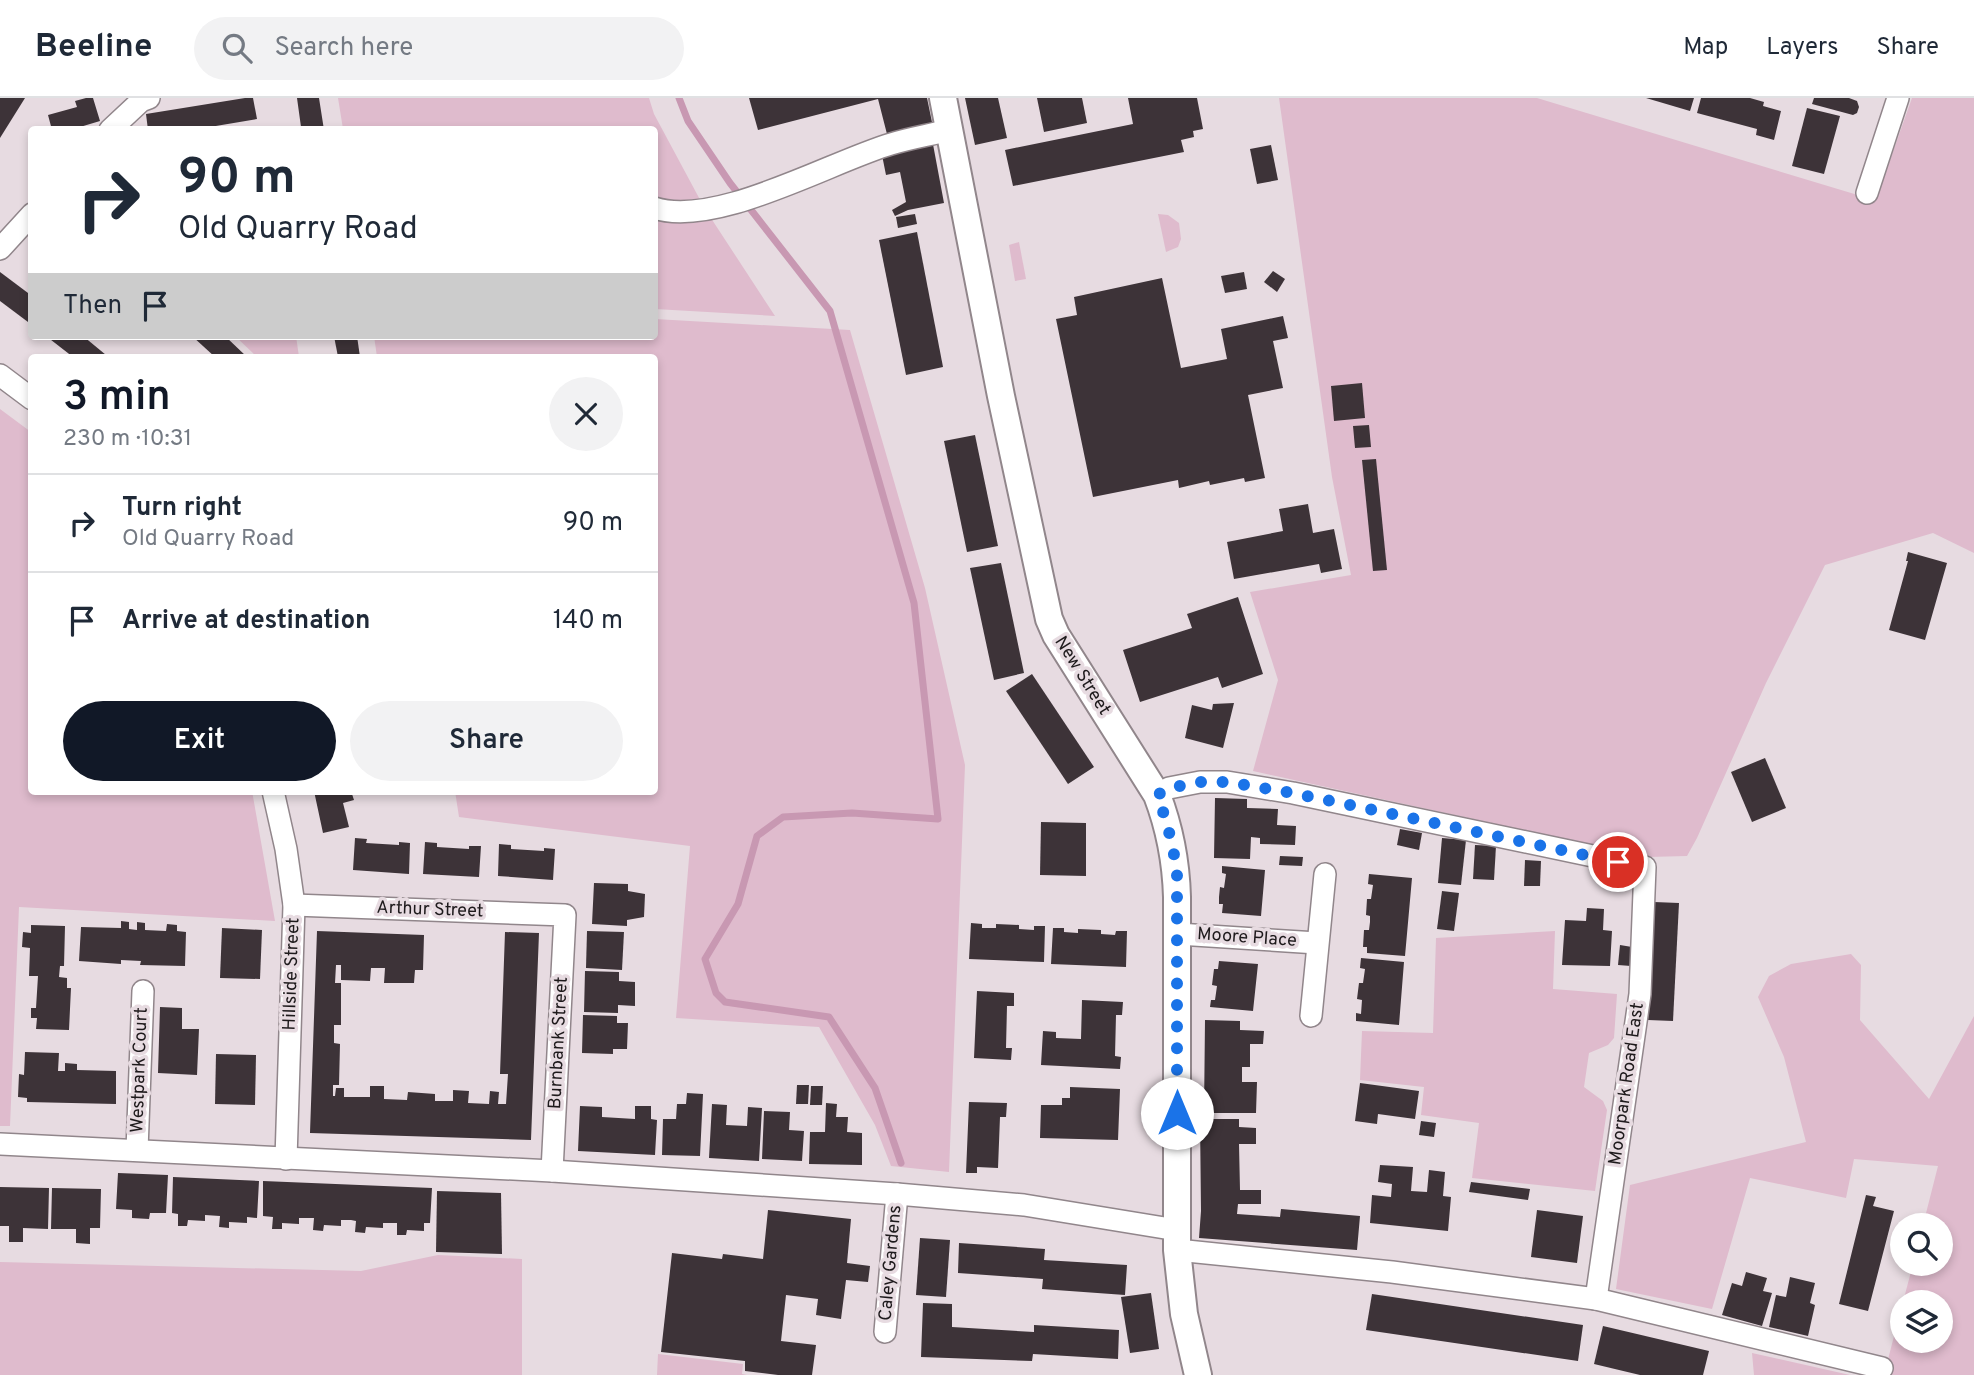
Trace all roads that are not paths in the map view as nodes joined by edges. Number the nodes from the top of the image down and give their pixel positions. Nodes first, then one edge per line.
1 (149, 98) edge
2 (943, 98) edge
3 (1898, 98) edge
4 (114, 126) edge
5 (950, 130) junction
6 (1867, 193) dead end
7 (658, 209) edge
8 (28, 218) edge
9 (0, 248) edge
10 (0, 375) edge
11 (28, 396) edge
12 (274, 795) edge
13 (1157, 795) junction
14 (1325, 874) dead end
15 (294, 905) junction
16 (565, 915) joint
17 (1178, 934) junction
18 (1317, 943) junction
19 (143, 991) dead end
20 (1311, 1016) dead end
21 (0, 1144) edge
22 (137, 1150) junction
23 (286, 1159) junction
24 (552, 1171) junction
25 (897, 1194) junction
26 (1177, 1240) junction
27 (1596, 1299) junction
28 (885, 1332) dead end
29 (1882, 1368) dead end
30 (1198, 1375) edge

1 - 4 street
2 - 5 street, New Street
3 - 6 street
5 - 7 street
5 - 13 street, New Street
8 - 9 street
10 - 11 street
12 - 15 street, Hillside Street
13 - 17 street, New Street
13 - 27 street, Moorpark Road East
14 - 18 street, Moore Place
15 - 16 street, Arthur Street
15 - 23 street, Hillside Street
16 - 24 street, Burnbank Street
17 - 18 street, Moore Place
17 - 26 street, New Street
18 - 20 street, Moore Place
19 - 22 street, Westpark Court
21 - 22 street
22 - 23 street
23 - 24 street
24 - 25 street
25 - 26 street
25 - 28 street, Caley Gardens
26 - 27 street
26 - 30 street, New Street
27 - 29 street

